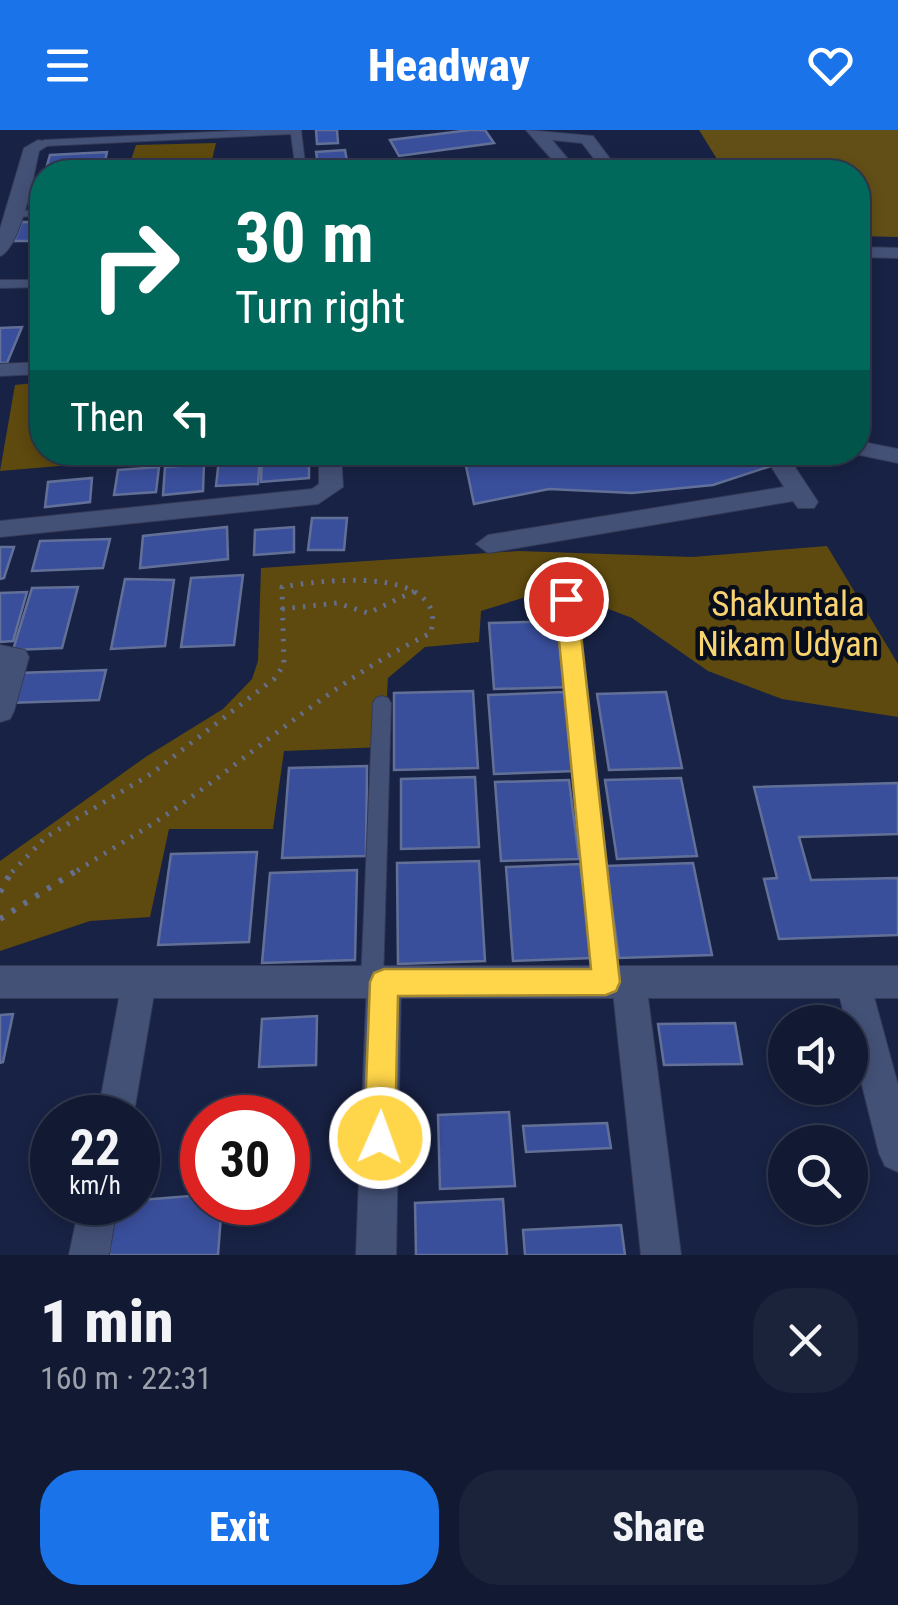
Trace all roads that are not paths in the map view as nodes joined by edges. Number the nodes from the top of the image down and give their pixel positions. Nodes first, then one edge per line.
1 (296, 131) edge
2 (536, 132) edge
3 (44, 143) joint
4 (299, 160) edge
5 (560, 160) edge
6 (603, 160) edge
7 (30, 213) edge
8 (15, 214) junction
9 (0, 251) edge
10 (870, 252) edge
11 (898, 253) edge
12 (0, 284) edge
13 (30, 284) edge
14 (30, 369) edge
15 (0, 370) edge
16 (870, 450) edge
17 (898, 456) edge
18 (330, 465) edge
19 (782, 465) edge
20 (0, 529) edge
21 (488, 544) dead end
22 (566, 599) dead end
23 (0, 655) edge
24 (382, 703) dead end
25 (0, 710) edge
26 (0, 982) edge
27 (140, 982) junction
28 (378, 982) junction
29 (617, 982) junction
30 (853, 982) junction
31 (898, 982) edge
32 (118, 1095) edge
33 (898, 1153) edge
34 (95, 1225) edge
35 (89, 1255) edge
36 (376, 1255) edge
37 (661, 1255) edge

1 - 3 lane
1 - 4 lane
2 - 5 street
2 - 6 street
3 - 8 street
7 - 8 lane
8 - 9 street
10 - 11 street
12 - 13 lane
14 - 15 street
16 - 17 street
18 - 20 street
19 - 21 street
22 - 29 lane
23 - 25 street
24 - 28 lane
26 - 27 street
27 - 28 street
27 - 32 street
28 - 29 street
28 - 36 street
29 - 30 street
29 - 37 street
30 - 31 street
30 - 33 street
34 - 35 street

